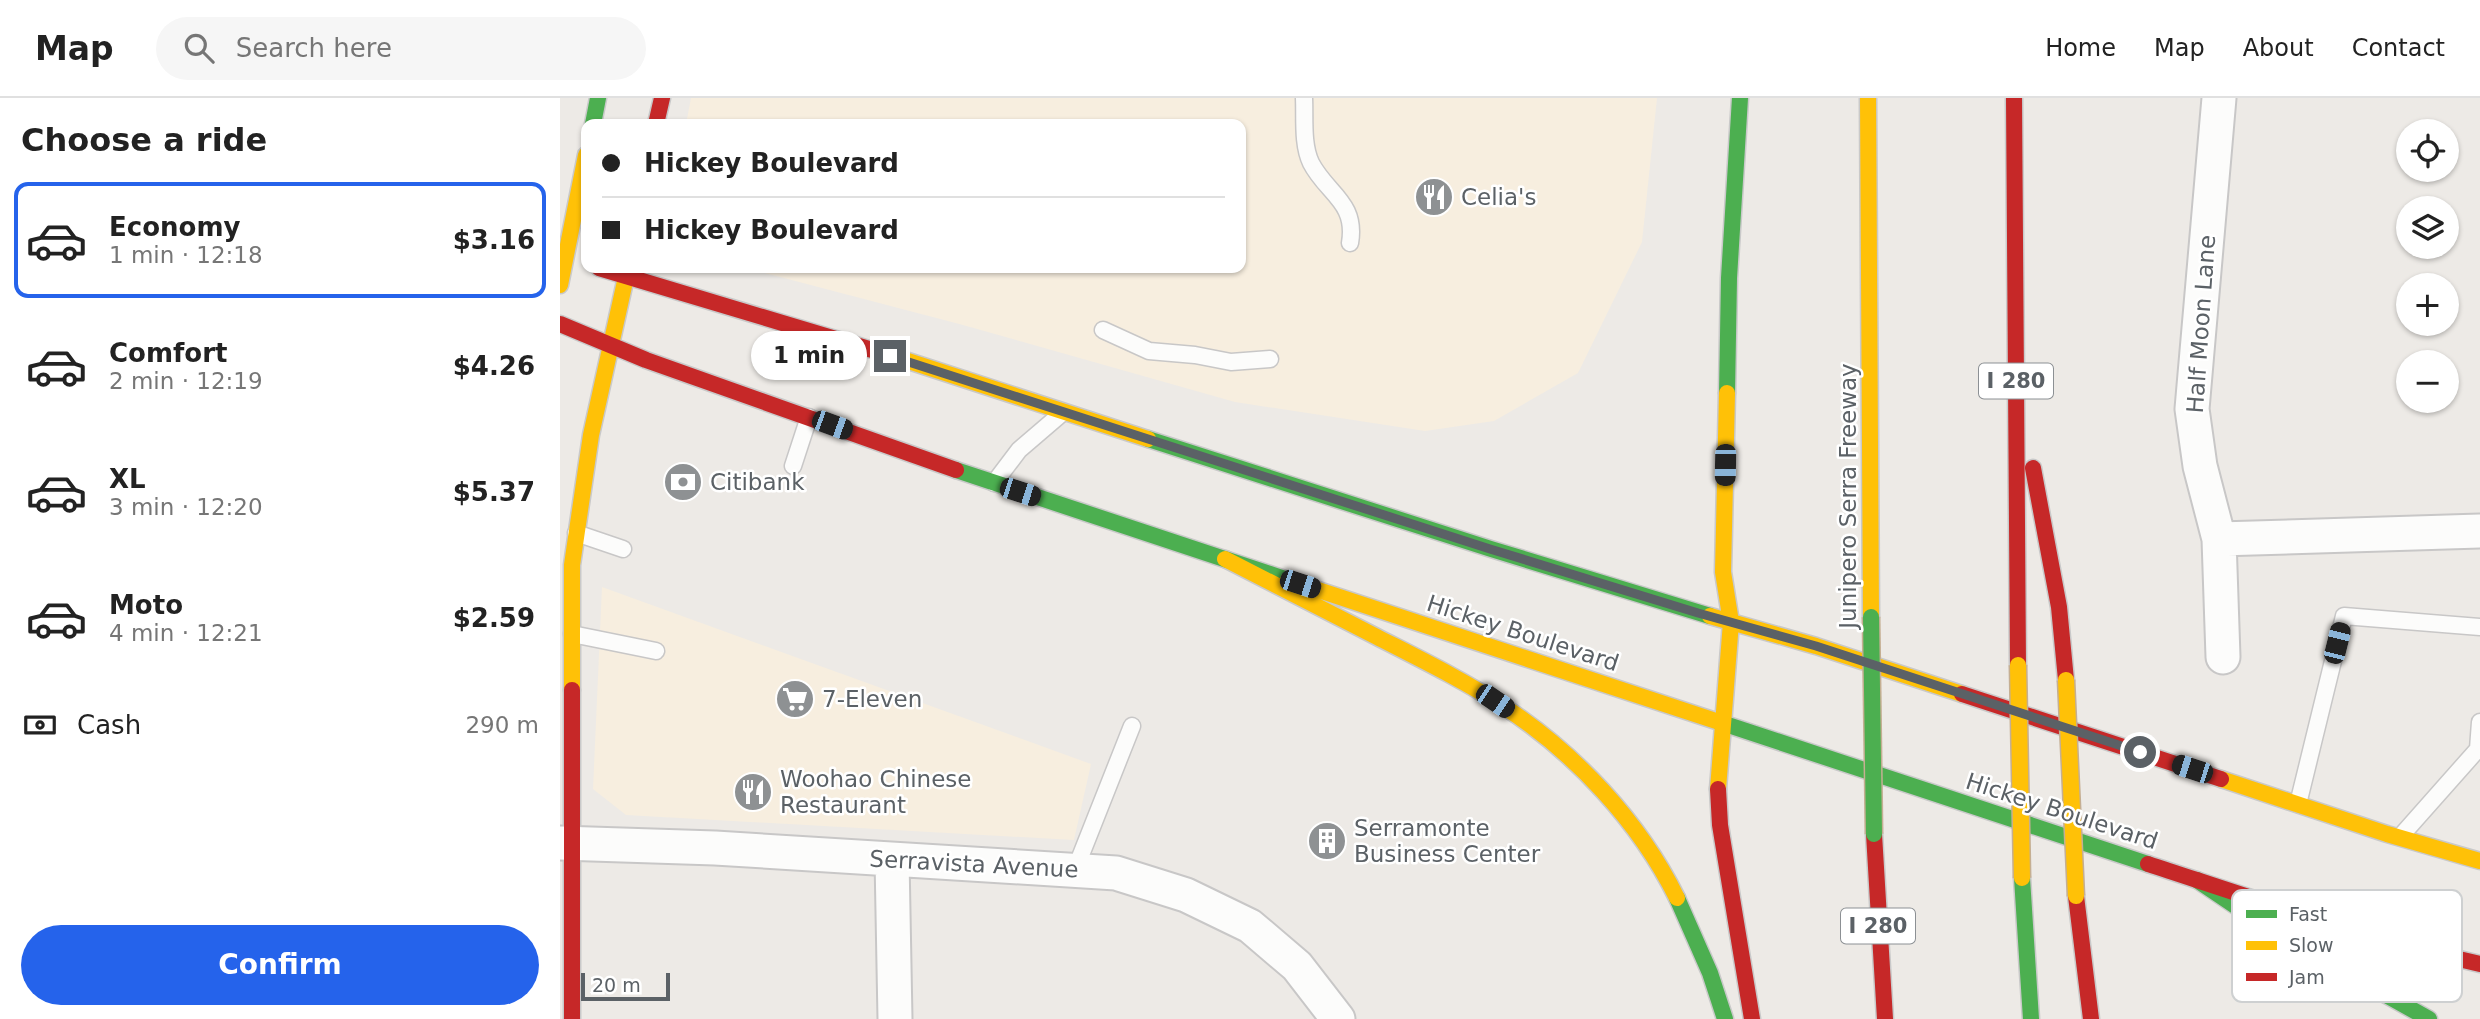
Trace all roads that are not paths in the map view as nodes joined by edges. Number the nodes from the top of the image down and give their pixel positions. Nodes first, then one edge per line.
1 (598, 98) edge
2 (662, 98) edge
3 (1304, 98) edge
4 (1740, 98) edge
5 (1868, 98) edge
6 (2014, 98) edge
7 (2219, 98) edge
8 (594, 119) edge
9 (657, 119) edge
10 (581, 183) edge
11 (1350, 243) dead end
12 (567, 260) edge
13 (628, 273) edge
14 (634, 273) edge
15 (560, 285) edge
16 (560, 324) edge
17 (1103, 330) dead end
18 (611, 346) junction
19 (1269, 359) dead end
20 (2016, 383) junction
21 (1063, 412) junction
22 (809, 417) junction
23 (793, 466) dead end
24 (994, 483) junction
25 (2480, 531) edge
26 (576, 533) junction
27 (2219, 539) junction
28 (623, 549) dead end
29 (1225, 559) junction
30 (1731, 622) junction
31 (2480, 627) edge
32 (572, 634) junction
33 (656, 651) dead end
34 (2223, 657) dead end
35 (2480, 722) edge
36 (1724, 723) junction
37 (1132, 726) dead end
38 (2479, 749) edge
39 (2298, 804) junction
40 (2400, 838) junction
41 (566, 844) edge
42 (892, 859) junction
43 (2480, 861) edge
44 (1075, 870) junction
45 (2197, 880) junction
46 (2232, 891) edge
47 (2232, 903) edge
48 (2462, 959) edge
49 (2480, 964) edge
50 (2399, 1002) edge
51 (572, 1019) edge
52 (894, 1019) edge
53 (1338, 1019) edge
54 (1725, 1019) edge
55 (1752, 1019) edge
56 (1885, 1019) edge
57 (2031, 1019) edge
58 (2091, 1019) edge
59 (2429, 1019) edge

1 - 8 main road
2 - 9 main road
3 - 11 lane
4 - 30 main road
5 - 56 main road, Junipero Serra Freeway / I 280, bridge
6 - 20 main road, I 280
7 - 27 street, Half Moon Lane
10 - 12 main road
12 - 15 main road
13 - 18 main road
14 - 21 main road
16 - 18 main road, Hickey Boulevard
17 - 19 lane
18 - 22 main road, Hickey Boulevard
18 - 26 main road
20 - 57 main road, I 280, bridge
20 - 58 main road, bridge
21 - 24 lane
21 - 30 main road
22 - 23 lane
22 - 24 main road, Hickey Boulevard
24 - 29 main road, Hickey Boulevard
25 - 27 street
26 - 28 lane
26 - 32 main road
27 - 34 street, Half Moon Lane
29 - 36 main road, Hickey Boulevard
29 - 54 main road
30 - 36 main road
30 - 39 main road
31 - 39 lane
32 - 33 lane
32 - 41 main road
35 - 38 lane
36 - 45 main road, Hickey Boulevard
36 - 55 main road
37 - 44 lane
38 - 40 lane
39 - 40 main road
40 - 43 main road
41 - 42 street, Serravista Avenue
41 - 51 main road
42 - 44 street, Serravista Avenue
42 - 52 street
44 - 53 street, Serravista Avenue
45 - 46 main road, Hickey Boulevard
45 - 47 main road
48 - 49 main road, Hickey Boulevard
50 - 59 main road

